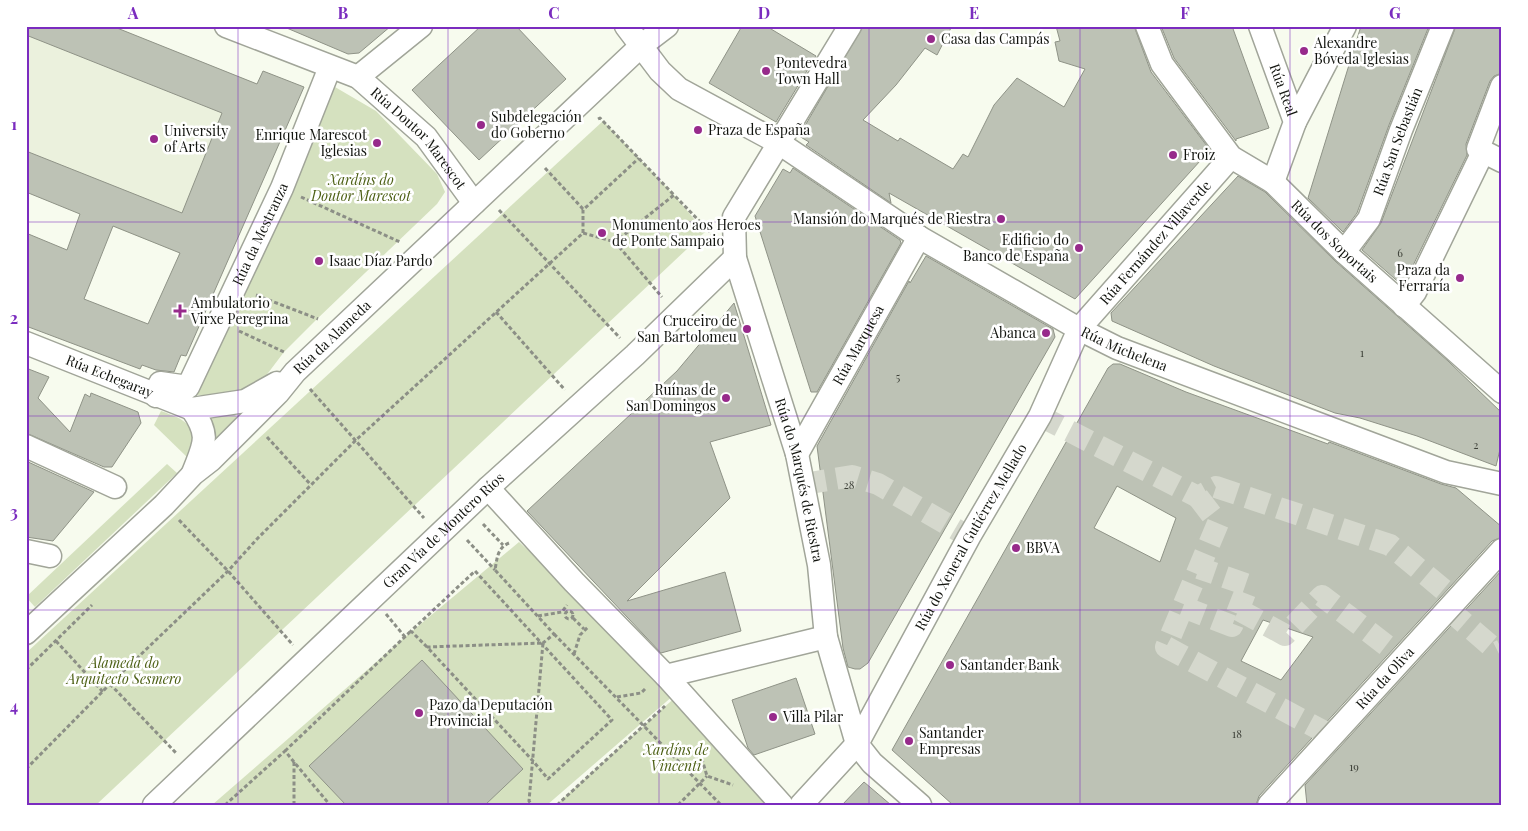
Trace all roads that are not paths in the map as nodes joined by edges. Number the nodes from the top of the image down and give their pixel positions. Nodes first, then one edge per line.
1 (226, 26) edge
2 (421, 26) edge
3 (626, 26) edge
4 (667, 26) edge
5 (1147, 26) edge
6 (1260, 26) edge
7 (1345, 26) edge
8 (1443, 26) edge
9 (847, 27) edge
10 (642, 45) junction
11 (330, 67) junction
12 (358, 77) junction
13 (1502, 86) edge
14 (1295, 122) junction
15 (779, 143) junction
16 (1488, 154) edge
17 (1231, 157) junction
18 (1273, 182) junction
19 (483, 209) junction
20 (919, 237) junction
21 (1344, 252) junction
22 (735, 258) junction
23 (1404, 306) junction
24 (1079, 329) junction
25 (26, 343) edge
26 (287, 359) junction
27 (1502, 392) edge
28 (156, 396) junction
29 (192, 409) junction
30 (26, 446) edge
31 (797, 454) junction
32 (193, 474) junction
33 (1502, 484) edge
34 (115, 488) dead end
35 (488, 488) junction
36 (1502, 550) edge
37 (26, 551) edge
38 (50, 556) dead end
39 (26, 633) edge
40 (826, 637) junction
41 (673, 685) junction
42 (858, 744) junction
43 (154, 805) edge
44 (782, 805) edge
45 (800, 805) edge
46 (920, 805) edge
47 (1269, 805) edge

1 - 11 street
2 - 12 street
3 - 10 street, Rúa Michelena
4 - 10 street, Rúa da Alameda
5 - 17 street
6 - 14 street, Rúa Real
7 - 14 street
8 - 21 street, Rúa San Sebastián
9 - 15 street, Rúa do Marqués de Riestra
10 - 15 street, Rúa Michelena
10 - 19 street, Rúa da Alameda
11 - 12 street
11 - 28 street, Rúa da Mestranza
12 - 19 street, Rúa Doutor Marescot
13 - 16 street
14 - 18 street, Rúa Real
15 - 20 street, Rúa Michelena
15 - 22 street, Rúa do Marqués de Riestra
16 - 23 street
17 - 18 street, Rúa dos Soportais
17 - 24 street, Rúa Fernández Villaverde
18 - 21 street, Rúa dos Soportais
19 - 26 street, Rúa da Alameda
20 - 24 street, Rúa Michelena
20 - 31 street, Rúa Marquesa
21 - 23 street, Rúa dos Soportais
22 - 31 street, Rúa do Marqués de Riestra
22 - 35 street, Gran Vía de Montero Ríos
23 - 27 street, Rúa dos Soportais
24 - 33 street, Rúa Michelena
24 - 42 street, Rúa do Xeneral Gutiérrez Mellado
25 - 28 street, Rúa Echegaray
26 - 29 street, Rúa Echegaray
26 - 32 street, Rúa da Alameda
28 - 29 street, Rúa Echegaray
29 - 32 street
30 - 34 street
31 - 40 street, Rúa do Marqués de Riestra
32 - 39 street, Rúa da Alameda
35 - 41 street
35 - 43 street, Gran Vía de Montero Ríos
36 - 47 street, Rúa da Oliva
37 - 38 street
40 - 41 street
40 - 42 street, Rúa do Marqués de Riestra
41 - 44 street
42 - 45 street, Rúa do Xeneral Gutiérrez Mellado
42 - 46 street, Rúa do Marqués de Riestra

